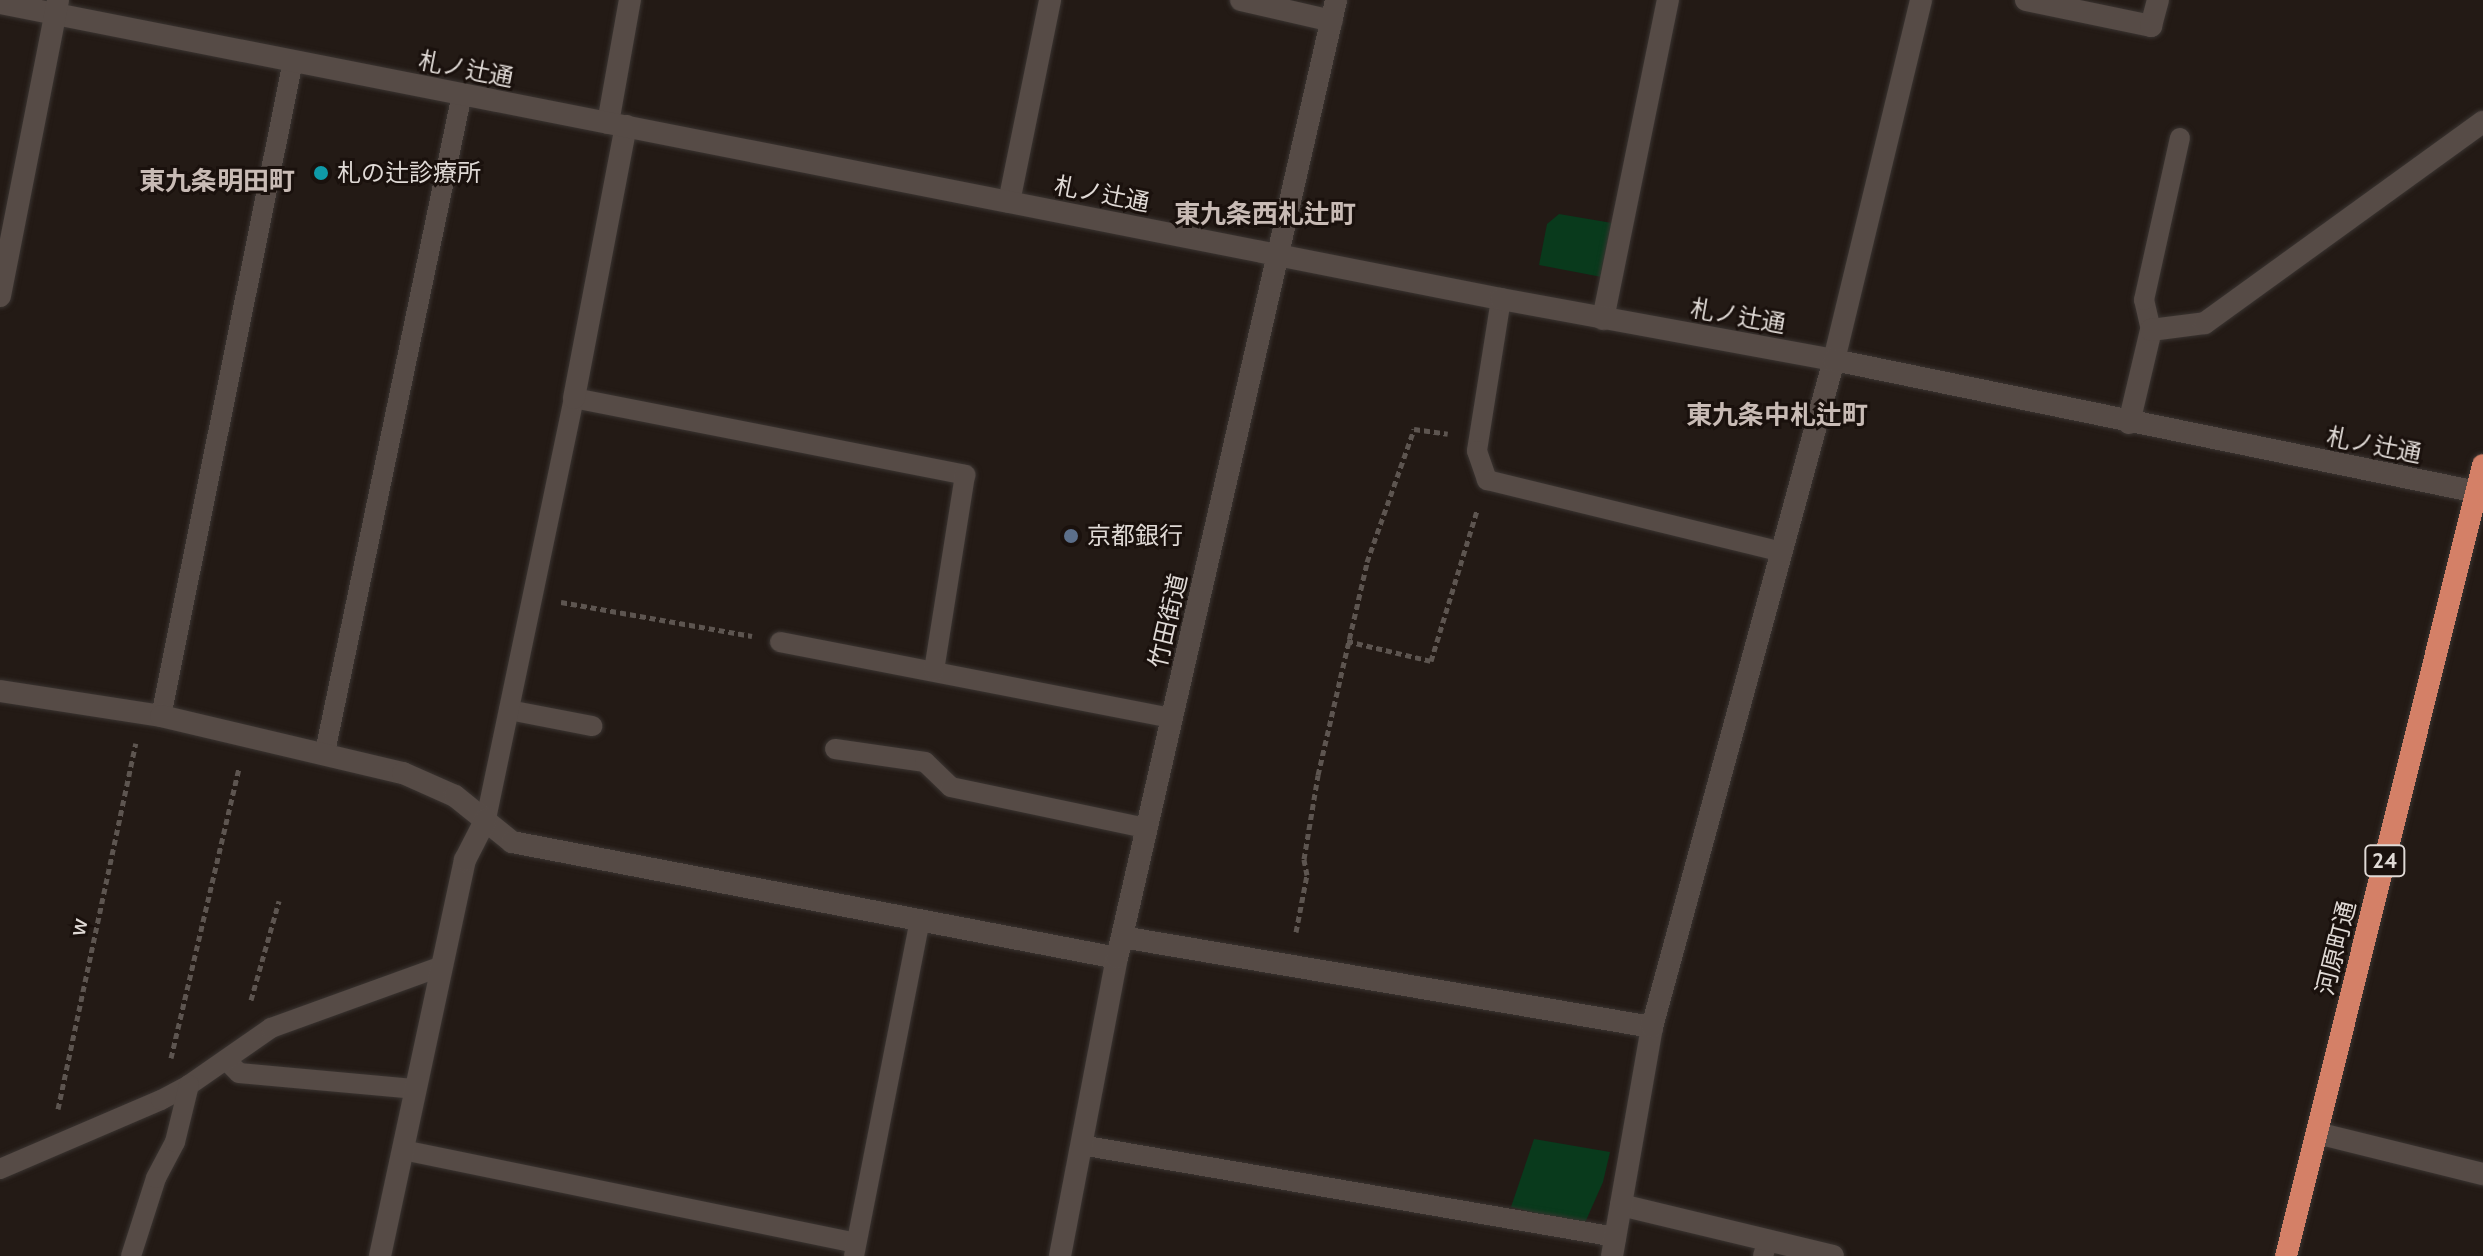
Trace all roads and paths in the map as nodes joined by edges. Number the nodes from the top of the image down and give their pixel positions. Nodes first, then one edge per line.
1 (630, 0) edge
2 (1050, 0) edge
3 (1241, 0) edge
4 (1668, 0) edge
5 (1921, 0) edge
6 (2026, 0) edge
7 (2158, 0) edge
8 (0, 3) edge
9 (57, 7) edge
10 (1334, 10) edge
11 (293, 61) junction
12 (462, 94) junction
13 (2483, 122) edge
14 (617, 124) junction
15 (2180, 138) dead end
16 (1009, 202) junction
17 (1278, 255) junction
18 (0, 296) edge
19 (1501, 299) junction
20 (1603, 319) junction
21 (2151, 330) junction
22 (1834, 360) junction
23 (574, 398) junction
24 (2129, 423) junction
25 (1478, 440) junction
26 (2483, 465) edge
27 (1487, 480) junction
28 (2477, 492) junction
29 (1782, 552) junction
30 (533, 597) junction
31 (1347, 641) junction
32 (780, 642) joint
33 (934, 671) junction
34 (0, 691) edge
35 (509, 710) junction
36 (152, 714) junction
37 (1172, 718) junction
38 (592, 726) dead end
39 (246, 736) junction
40 (835, 749) dead end
41 (325, 752) junction
42 (486, 819) junction
43 (1146, 828) junction
44 (279, 901) dead end
45 (920, 920) junction
46 (1119, 947) junction
47 (1290, 965) junction
48 (442, 966) junction
49 (1652, 1027) junction
50 (232, 1056) junction
51 (189, 1085) junction
52 (416, 1089) junction
53 (161, 1100) junction
54 (2317, 1133) junction
55 (1081, 1145) junction
56 (49, 1149) junction
57 (403, 1150) junction
58 (0, 1169) edge
59 (2483, 1174) edge
60 (1621, 1205) junction
61 (1614, 1247) edge
62 (1766, 1248) edge
63 (855, 1250) edge
64 (131, 1256) edge
65 (380, 1256) edge
66 (1060, 1256) edge
67 (1833, 1256) edge
68 (2286, 1256) edge

1 - 14 street
2 - 16 street
3 - 10 street
4 - 20 street
5 - 22 street
6 - 7 street
8 - 9 street, 札ノ辻通
9 - 11 street, 札ノ辻通
9 - 18 street
10 - 17 street, 竹田街道
11 - 12 street, 札ノ辻通
11 - 36 lane
12 - 14 street, 札ノ辻通
12 - 41 lane
13 - 21 street
14 - 16 street, 札ノ辻通
14 - 23 street
15 - 21 lane
16 - 17 street, 札ノ辻通
17 - 19 street, 札ノ辻通
17 - 37 street, 竹田街道
19 - 20 street, 札ノ辻通
19 - 25 lane
20 - 22 street, 札ノ辻通
21 - 24 street
22 - 24 street, 札ノ辻通
22 - 29 street
23 - 30 lane
23 - 33 lane
24 - 28 street, 札ノ辻通
25 - 27 lane
25 - 31 path
26 - 28 highway, 河原町通 / 24
27 - 29 lane
27 - 31 path
28 - 54 highway, 河原町通 / 24
29 - 49 street
30 - 32 path
30 - 35 lane
31 - 47 path
32 - 33 lane
33 - 37 lane
34 - 36 street
35 - 38 lane
35 - 42 lane
36 - 39 street
36 - 56 path, w
37 - 43 street, 竹田街道
39 - 41 street
39 - 53 path
40 - 43 lane
41 - 42 street
42 - 45 street
42 - 48 street
43 - 46 street, 竹田街道
44 - 50 path
45 - 46 street
45 - 63 lane
46 - 47 street
46 - 55 street, 竹田街道
47 - 49 street
48 - 50 lane
48 - 52 street
49 - 60 street
50 - 51 lane
50 - 52 lane
51 - 53 lane
51 - 64 lane
52 - 57 street
53 - 56 lane
54 - 59 street
54 - 68 highway, 河原町通 / 24
55 - 61 lane
55 - 66 street, 竹田街道
56 - 58 lane
57 - 63 lane
57 - 65 street
60 - 61 street
60 - 62 street
62 - 67 street

